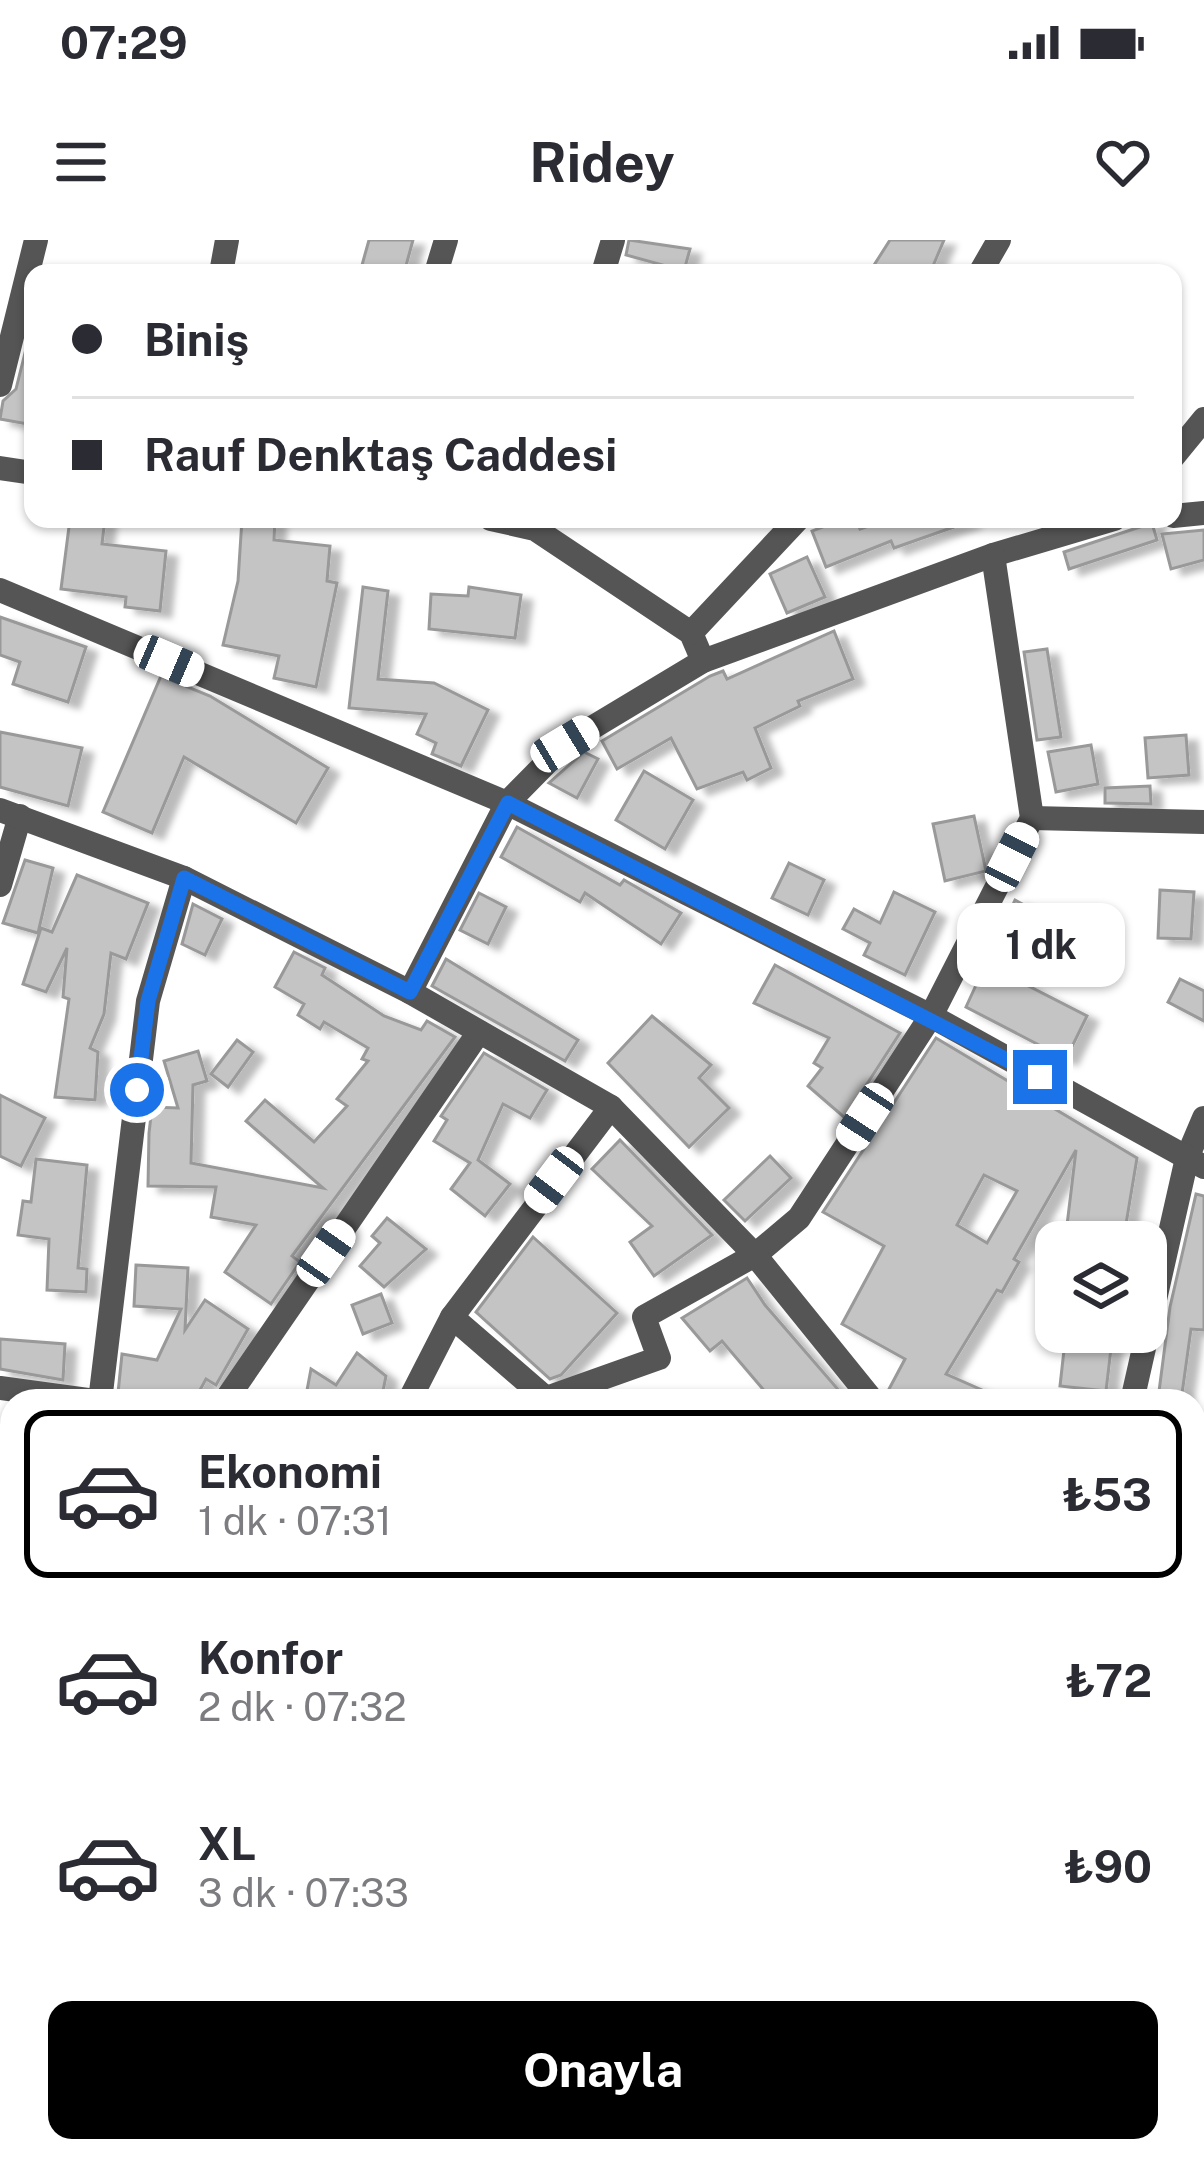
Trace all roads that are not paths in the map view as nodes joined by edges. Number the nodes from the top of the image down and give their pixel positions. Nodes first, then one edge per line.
1 (24, 280) edge
2 (0, 385) edge
3 (1204, 419) edge
4 (1182, 446) edge
5 (542, 528) edge
6 (790, 528) edge
7 (1084, 528) edge
8 (993, 555) junction
9 (0, 590) edge
10 (691, 633) junction
11 (703, 661) junction
12 (508, 803) junction
13 (10, 813) edge
14 (1032, 818) junction
15 (1204, 822) edge
16 (184, 878) junction
17 (0, 885) edge
18 (410, 992) junction
19 (931, 1016) junction
20 (479, 1032) junction
21 (611, 1107) junction
22 (1204, 1118) edge
23 (1195, 1163) edge
24 (754, 1255) junction
25 (452, 1317) junction
26 (100, 1389) edge
27 (233, 1389) edge
28 (416, 1389) edge
29 (531, 1389) edge
30 (594, 1389) edge
31 (863, 1389) edge
32 (1135, 1389) edge

1 - 2 street
3 - 4 street
5 - 10 street
6 - 10 street
7 - 8 street
8 - 11 street
8 - 14 street
9 - 12 street
10 - 11 street
11 - 12 street
12 - 18 street
12 - 19 street
13 - 16 street
13 - 17 street
14 - 15 street
14 - 19 street
16 - 18 street
16 - 26 street
18 - 20 street
19 - 23 street
19 - 24 street
20 - 21 street
20 - 27 street
21 - 24 street
21 - 25 street
22 - 23 street
23 - 32 street
24 - 30 street
24 - 31 street
25 - 28 street
25 - 29 street

